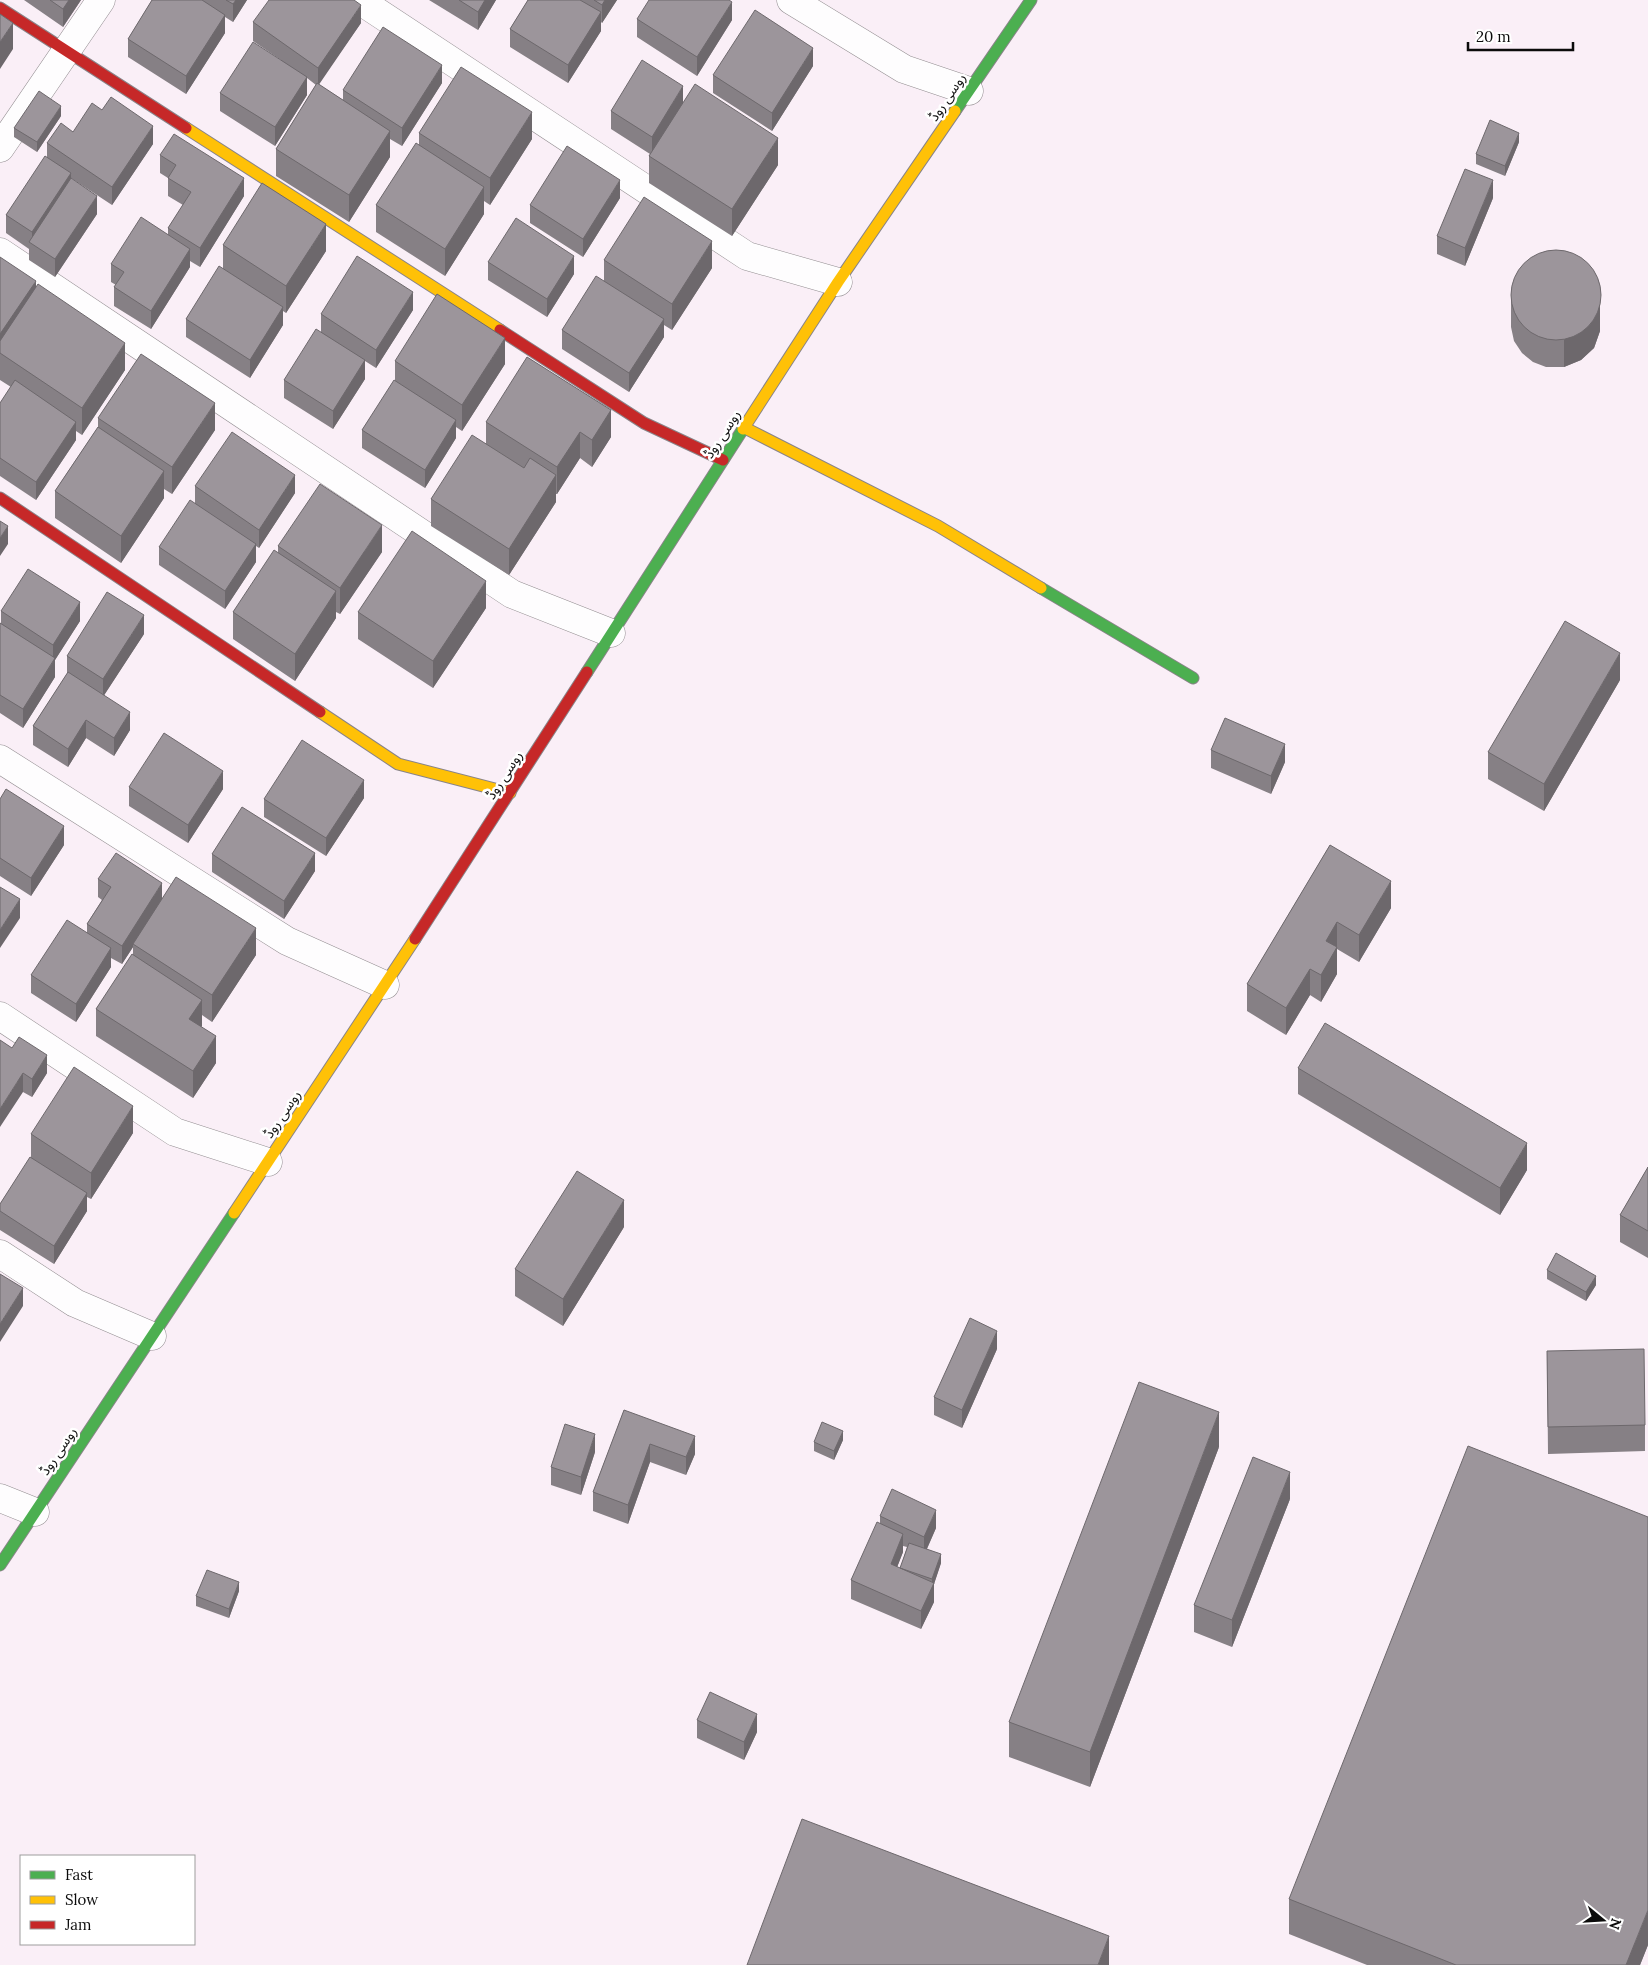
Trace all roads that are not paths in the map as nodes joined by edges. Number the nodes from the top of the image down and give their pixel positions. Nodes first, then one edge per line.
1 (101, 0) edge
2 (359, 0) edge
3 (791, 0) edge
4 (1031, 0) edge
5 (0, 8) edge
6 (67, 52) junction
7 (969, 91) junction
8 (0, 148) edge
9 (0, 252) edge
10 (838, 282) junction
11 (744, 428) junction
12 (723, 460) junction
13 (0, 498) edge
14 (611, 633) junction
15 (1193, 678) dead end
16 (0, 760) edge
17 (510, 793) junction
18 (385, 985) junction
19 (0, 1016) edge
20 (268, 1162) junction
21 (0, 1254) edge
22 (152, 1336) junction
23 (0, 1498) edge
24 (35, 1512) junction
25 (0, 1565) edge

1 - 6 street
2 - 10 street
3 - 7 street
4 - 7 street, روسی روڈ
5 - 6 street
6 - 8 street
6 - 12 street
7 - 10 street, روسی روڈ
9 - 14 street
10 - 11 street, روسی روڈ
11 - 12 street, روسی روڈ
11 - 15 street
12 - 14 street, روسی روڈ
13 - 17 street
14 - 17 street, روسی روڈ
16 - 18 street
17 - 18 street, روسی روڈ
18 - 20 street, روسی روڈ
19 - 20 street
20 - 22 street, روسی روڈ
21 - 22 street
22 - 24 street, روسی روڈ
23 - 24 street
24 - 25 street, روسی روڈ

